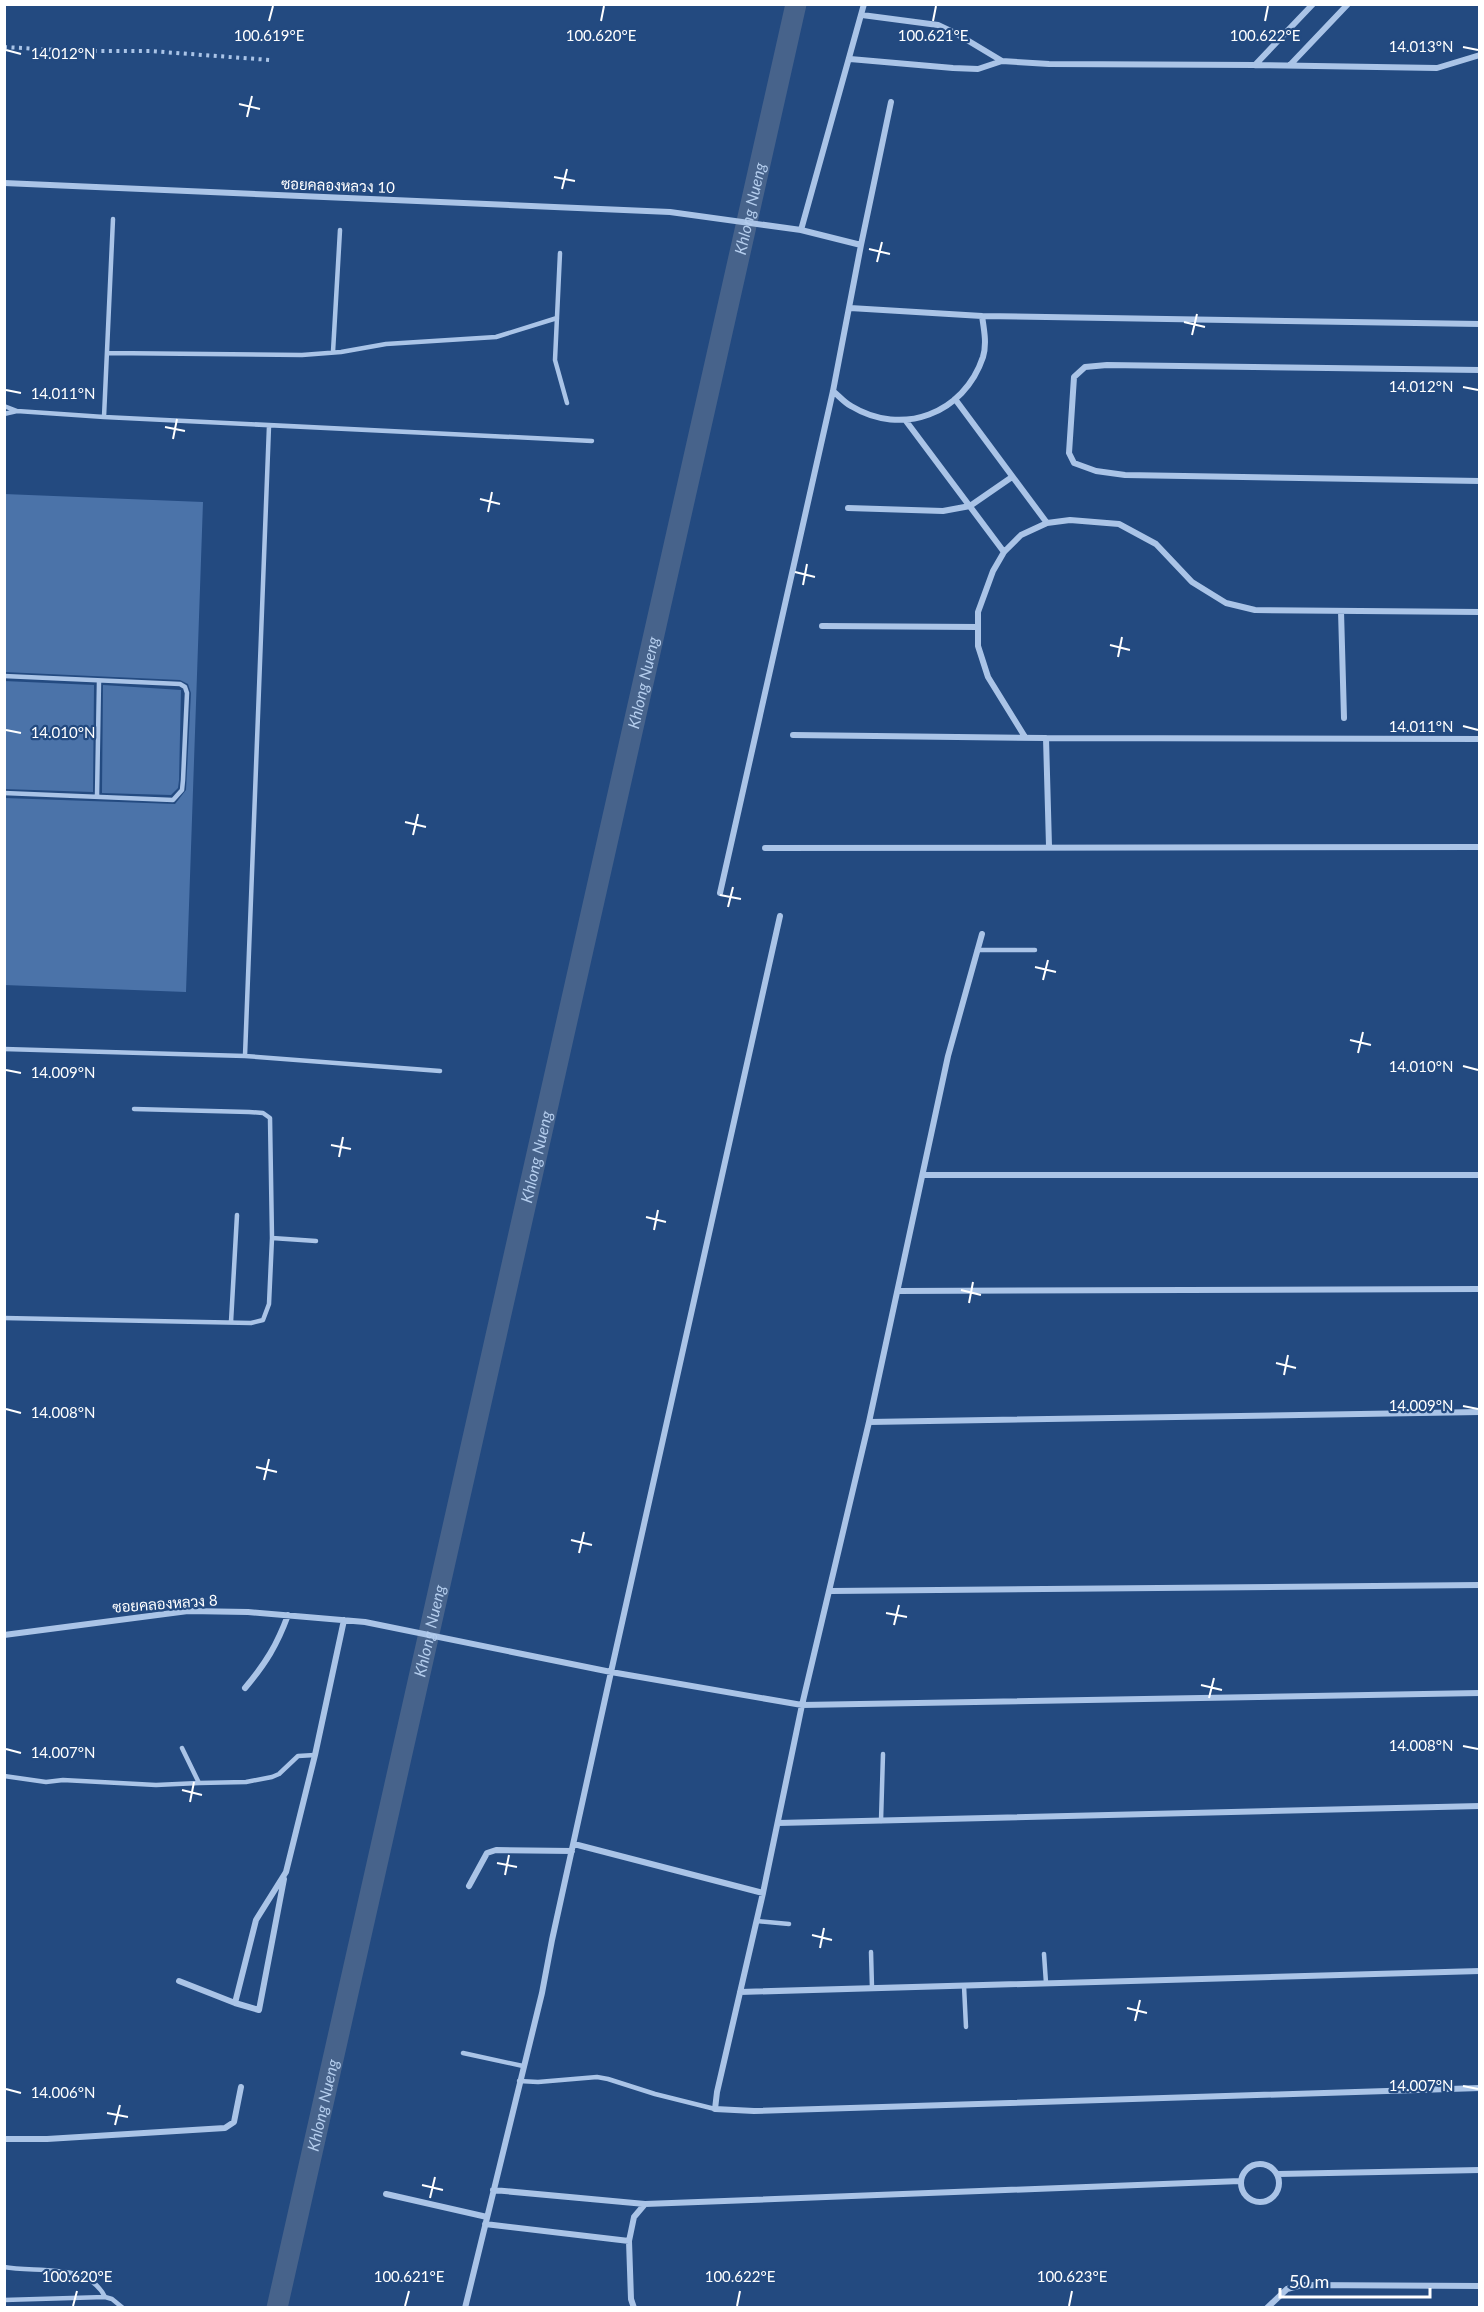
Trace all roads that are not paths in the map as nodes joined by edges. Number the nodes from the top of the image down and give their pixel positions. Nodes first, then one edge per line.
1 (864, 4) edge
2 (1313, 4) edge
3 (1348, 4) edge
4 (862, 15) junction
5 (1479, 55) edge
6 (850, 59) junction
7 (1002, 61) junction
8 (1255, 64) junction
9 (1290, 65) junction
10 (891, 102) dead end
11 (4, 183) edge
12 (113, 219) dead end
13 (340, 230) dead end
14 (801, 230) junction
15 (861, 245) junction
16 (560, 253) dead end
17 (850, 308) junction
18 (982, 316) junction
19 (557, 318) junction
20 (1479, 324) edge
21 (107, 352) junction
22 (333, 352) junction
23 (1479, 370) edge
24 (833, 391) junction
25 (955, 399) junction
26 (567, 403) dead end
27 (4, 406) edge
28 (17, 411) junction
29 (4, 414) edge
30 (104, 417) junction
31 (906, 421) junction
32 (269, 426) junction
33 (592, 441) dead end
34 (1012, 477) junction
35 (1479, 481) edge
36 (970, 506) junction
37 (848, 508) dead end
38 (1047, 523) junction
39 (1004, 552) junction
40 (1341, 610) junction
41 (1479, 612) edge
42 (822, 626) dead end
43 (978, 627) junction
44 (4, 676) edge
45 (99, 681) junction
46 (1344, 718) dead end
47 (793, 735) dead end
48 (1025, 737) junction
49 (1046, 738) junction
50 (1479, 739) edge
51 (4, 793) edge
52 (97, 797) junction
53 (1048, 846) junction
54 (1479, 847) edge
55 (765, 848) dead end
56 (720, 893) dead end
57 (780, 916) dead end
58 (982, 934) dead end
59 (978, 950) junction
60 (1035, 950) dead end
61 (4, 1049) edge
62 (244, 1056) junction
63 (440, 1071) dead end
64 (134, 1109) dead end
65 (922, 1175) junction
66 (1479, 1175) edge
67 (237, 1215) dead end
68 (272, 1238) junction
69 (316, 1241) dead end
70 (1479, 1289) edge
71 (898, 1291) junction
72 (4, 1318) edge
73 (231, 1323) junction
74 (1479, 1412) edge
75 (869, 1422) junction
76 (1479, 1585) edge
77 (831, 1591) junction
78 (288, 1615) junction
79 (344, 1620) junction
80 (4, 1635) edge
81 (611, 1672) junction
82 (245, 1688) dead end
83 (1479, 1693) edge
84 (802, 1705) junction
85 (182, 1748) dead end
86 (883, 1754) dead end
87 (315, 1755) junction
88 (4, 1776) edge
89 (199, 1783) junction
90 (1479, 1806) edge
91 (881, 1821) junction
92 (778, 1823) junction
93 (573, 1848) junction
94 (286, 1872) junction
95 (468, 1886) dead end
96 (763, 1893) junction
97 (757, 1921) junction
98 (789, 1924) dead end
99 (871, 1952) dead end
100 (1044, 1954) dead end
101 (1479, 1971) edge
102 (179, 1981) dead end
103 (1046, 1983) junction
104 (964, 1986) junction
105 (872, 1988) junction
106 (740, 1992) junction
107 (235, 2003) junction
108 (966, 2027) dead end
109 (464, 2053) dead end
110 (524, 2066) junction
111 (519, 2080) junction
112 (241, 2087) dead end
113 (1479, 2088) edge
114 (715, 2109) junction
115 (4, 2139) edge
116 (1479, 2170) edge
117 (1278, 2174) junction
118 (1240, 2181) junction
119 (494, 2190) junction
120 (386, 2194) dead end
121 (645, 2204) junction
122 (486, 2221) junction
123 (629, 2241) junction
124 (4, 2267) edge
125 (1479, 2286) edge
126 (105, 2297) junction
127 (4, 2300) edge
128 (123, 2307) edge
129 (465, 2307) edge
130 (634, 2307) edge
131 (1267, 2307) edge

1 - 4 street
2 - 8 street
3 - 9 street
4 - 6 street
4 - 7 street
5 - 9 street
6 - 7 street
6 - 14 street
7 - 8 street
8 - 9 street
10 - 15 street
11 - 14 street, ซอยคลองหลวง 10
12 - 21 lane
13 - 22 lane
14 - 15 street, ซอยคลองหลวง 10
15 - 17 street
16 - 19 lane
17 - 18 street
17 - 24 street
18 - 20 street
18 - 25 street
19 - 22 lane
19 - 26 lane
21 - 22 lane
21 - 30 lane
23 - 35 street
24 - 31 street
24 - 56 street
25 - 31 street
25 - 34 street
27 - 28 lane
28 - 29 lane
28 - 30 lane
30 - 32 lane
31 - 36 street
32 - 33 lane
32 - 62 lane
34 - 36 street
34 - 38 street
36 - 37 street
36 - 39 street
38 - 39 street
38 - 40 street
39 - 43 street
40 - 41 street
40 - 46 street
42 - 43 street
43 - 48 street
44 - 45 lane
45 - 52 lane
45 - 52 lane
47 - 48 street
48 - 49 street
49 - 50 street
49 - 53 street
51 - 52 lane
53 - 54 street
53 - 55 street
57 - 81 street
58 - 59 street
59 - 60 lane
59 - 65 street
61 - 62 lane
62 - 63 lane
64 - 68 lane
65 - 66 street
65 - 71 street
67 - 73 lane
68 - 69 lane
68 - 73 lane
70 - 71 street
71 - 75 street
72 - 73 lane
74 - 75 street
75 - 77 street
76 - 77 street
77 - 84 street
78 - 79 street, ซอยคลองหลวง 8
78 - 80 street, ซอยคลองหลวง 8
78 - 82 street
79 - 81 street, ซอยคลองหลวง 8
79 - 87 street
81 - 84 street, ซอยคลองหลวง 8
81 - 93 street
83 - 84 street, ซอยคลองหลวง 8
84 - 92 street
85 - 89 lane
86 - 91 lane
87 - 89 lane
87 - 94 street
88 - 89 lane
90 - 91 street
91 - 92 street
92 - 96 street
93 - 95 street
93 - 96 street
93 - 110 street
94 - 107 street
94 - 107 street
96 - 97 street
97 - 98 lane
97 - 106 street
99 - 105 lane
100 - 103 lane
101 - 103 street
102 - 107 street
103 - 104 street
104 - 105 street
104 - 108 lane
105 - 106 street
106 - 114 street
109 - 110 lane
110 - 111 street
111 - 114 lane
111 - 119 street
112 - 115 street
113 - 114 street
116 - 117 street
117 - 118 street
117 - 118 street
118 - 121 street
119 - 121 street
119 - 122 street
120 - 122 street
121 - 123 street
122 - 123 street
122 - 129 street
123 - 130 street
124 - 126 lane
125 - 131 street
126 - 127 lane
126 - 128 lane

